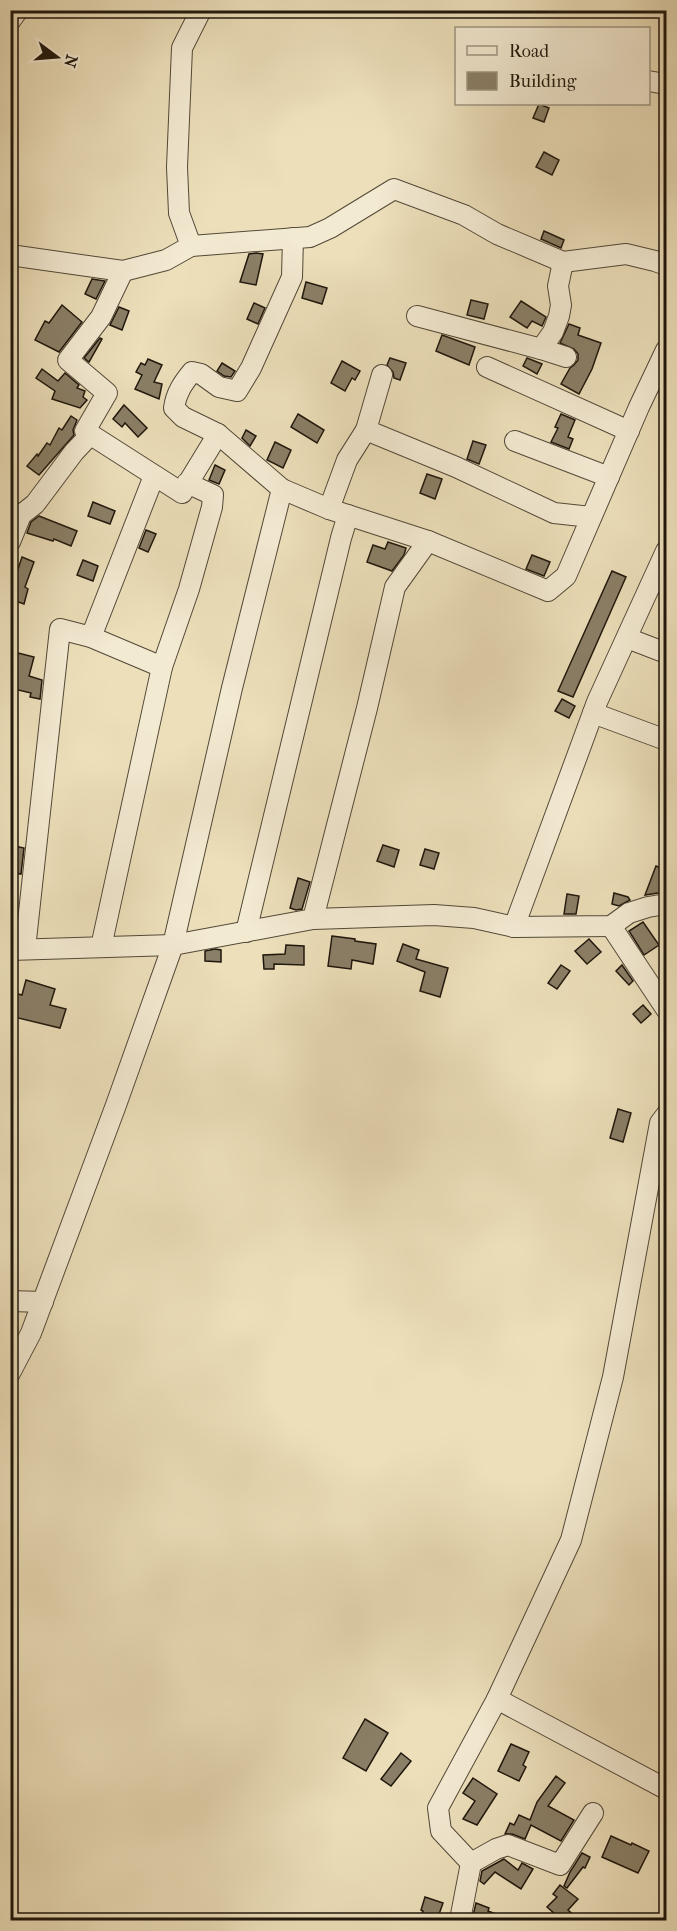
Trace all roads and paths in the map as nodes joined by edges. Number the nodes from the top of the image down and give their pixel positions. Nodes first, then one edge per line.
1 (18, 10) edge
2 (201, 10) edge
3 (10, 21) edge
4 (650, 81) edge
5 (666, 84) edge
6 (293, 238) junction
7 (191, 246) junction
8 (10, 255) edge
9 (563, 262) junction
10 (666, 266) edge
11 (123, 271) junction
12 (417, 316) dead end
13 (542, 349) junction
14 (666, 350) edge
15 (566, 357) dead end
16 (487, 367) dead end
17 (382, 375) dead end
18 (366, 430) junction
19 (629, 430) junction
20 (218, 434) junction
21 (90, 435) junction
22 (514, 441) dead end
23 (154, 476) junction
24 (609, 477) junction
25 (187, 483) junction
26 (282, 489) junction
27 (329, 509) junction
28 (348, 515) junction
29 (591, 517) junction
30 (428, 541) junction
31 (10, 542) edge
32 (666, 551) edge
33 (662, 572) edge
34 (91, 638) junction
35 (627, 638) junction
36 (666, 653) edge
37 (162, 667) junction
38 (594, 713) junction
39 (666, 740) edge
40 (666, 904) edge
41 (313, 919) junction
42 (611, 926) junction
43 (514, 927) junction
44 (246, 932) junction
45 (173, 945) junction
46 (101, 947) junction
47 (18, 949) edge
48 (666, 1009) edge
49 (666, 1115) edge
50 (10, 1301) edge
51 (43, 1302) junction
52 (10, 1373) edge
53 (497, 1699) junction
54 (666, 1789) edge
55 (593, 1813) dead end
56 (471, 1863) junction
57 (460, 1920) edge

1 - 3 street
2 - 7 street
4 - 5 street
6 - 7 street
6 - 9 street
6 - 20 street
7 - 11 street
8 - 11 street
9 - 10 street
9 - 13 street
11 - 21 street
12 - 13 street
13 - 15 street
14 - 19 street
16 - 19 street
17 - 18 street
18 - 27 street
18 - 29 street
19 - 24 street
20 - 25 street
20 - 26 street
21 - 23 street
21 - 31 street
22 - 24 street
23 - 25 street
23 - 34 street
24 - 29 street
25 - 37 street
26 - 27 street
26 - 45 street
27 - 28 street
28 - 30 street
28 - 44 street
29 - 30 street
30 - 41 street
32 - 33 street
33 - 35 street
34 - 37 street
34 - 47 street
35 - 36 street
35 - 38 street
37 - 46 street
38 - 39 street
38 - 43 street
40 - 42 street
41 - 43 street
41 - 44 street
42 - 43 street
42 - 48 street
44 - 45 street
45 - 46 street
45 - 51 street
46 - 47 street
49 - 53 street
50 - 51 street
51 - 52 street
53 - 54 street
53 - 56 street
55 - 56 street
56 - 57 street

